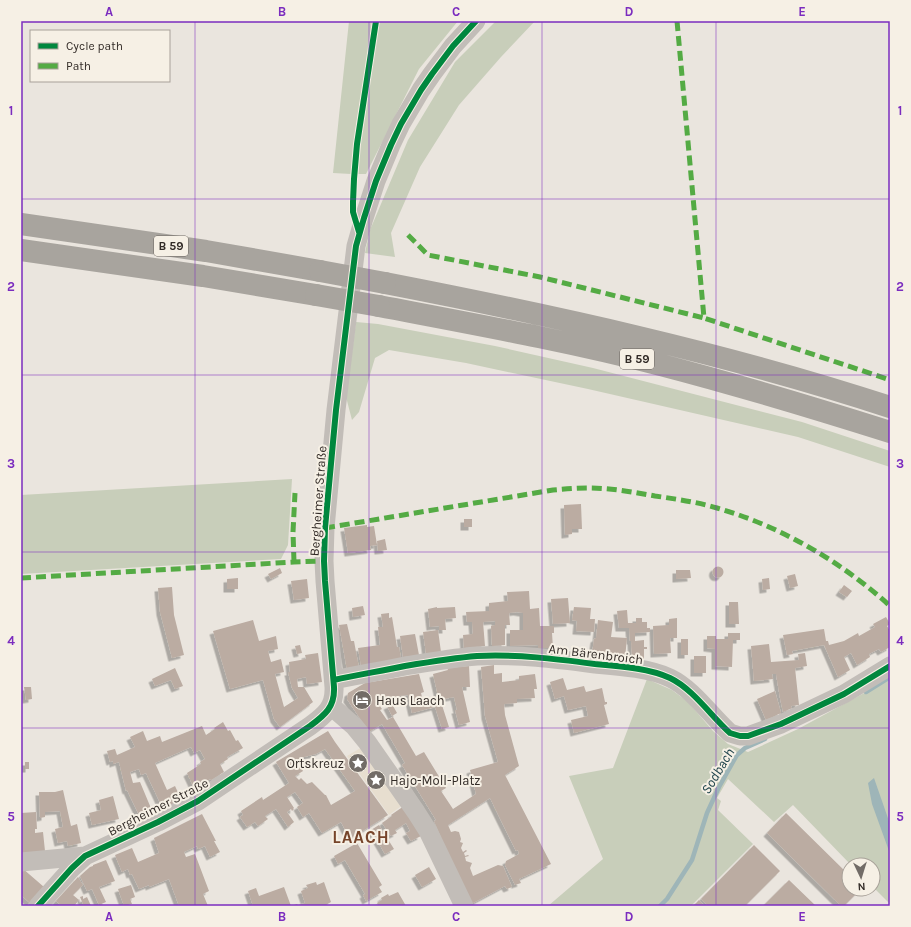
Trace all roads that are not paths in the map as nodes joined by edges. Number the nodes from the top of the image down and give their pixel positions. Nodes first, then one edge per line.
1 (476, 21) edge
2 (21, 224) edge
3 (21, 250) edge
4 (890, 407) edge
5 (890, 432) edge
6 (890, 666) edge
7 (334, 680) junction
8 (331, 706) junction
9 (85, 856) junction
10 (21, 862) edge
11 (38, 906) edge
12 (464, 906) edge

1 - 7 street, Bergheimer Straße
2 - 4 highway, B 59, bridge
3 - 5 highway, B 59, bridge
6 - 7 street, Am Bärenbroich
7 - 8 street, Bergheimer Straße
8 - 9 street, Bergheimer Straße
8 - 12 street
9 - 10 street
9 - 11 street, Bergheimer Straße

